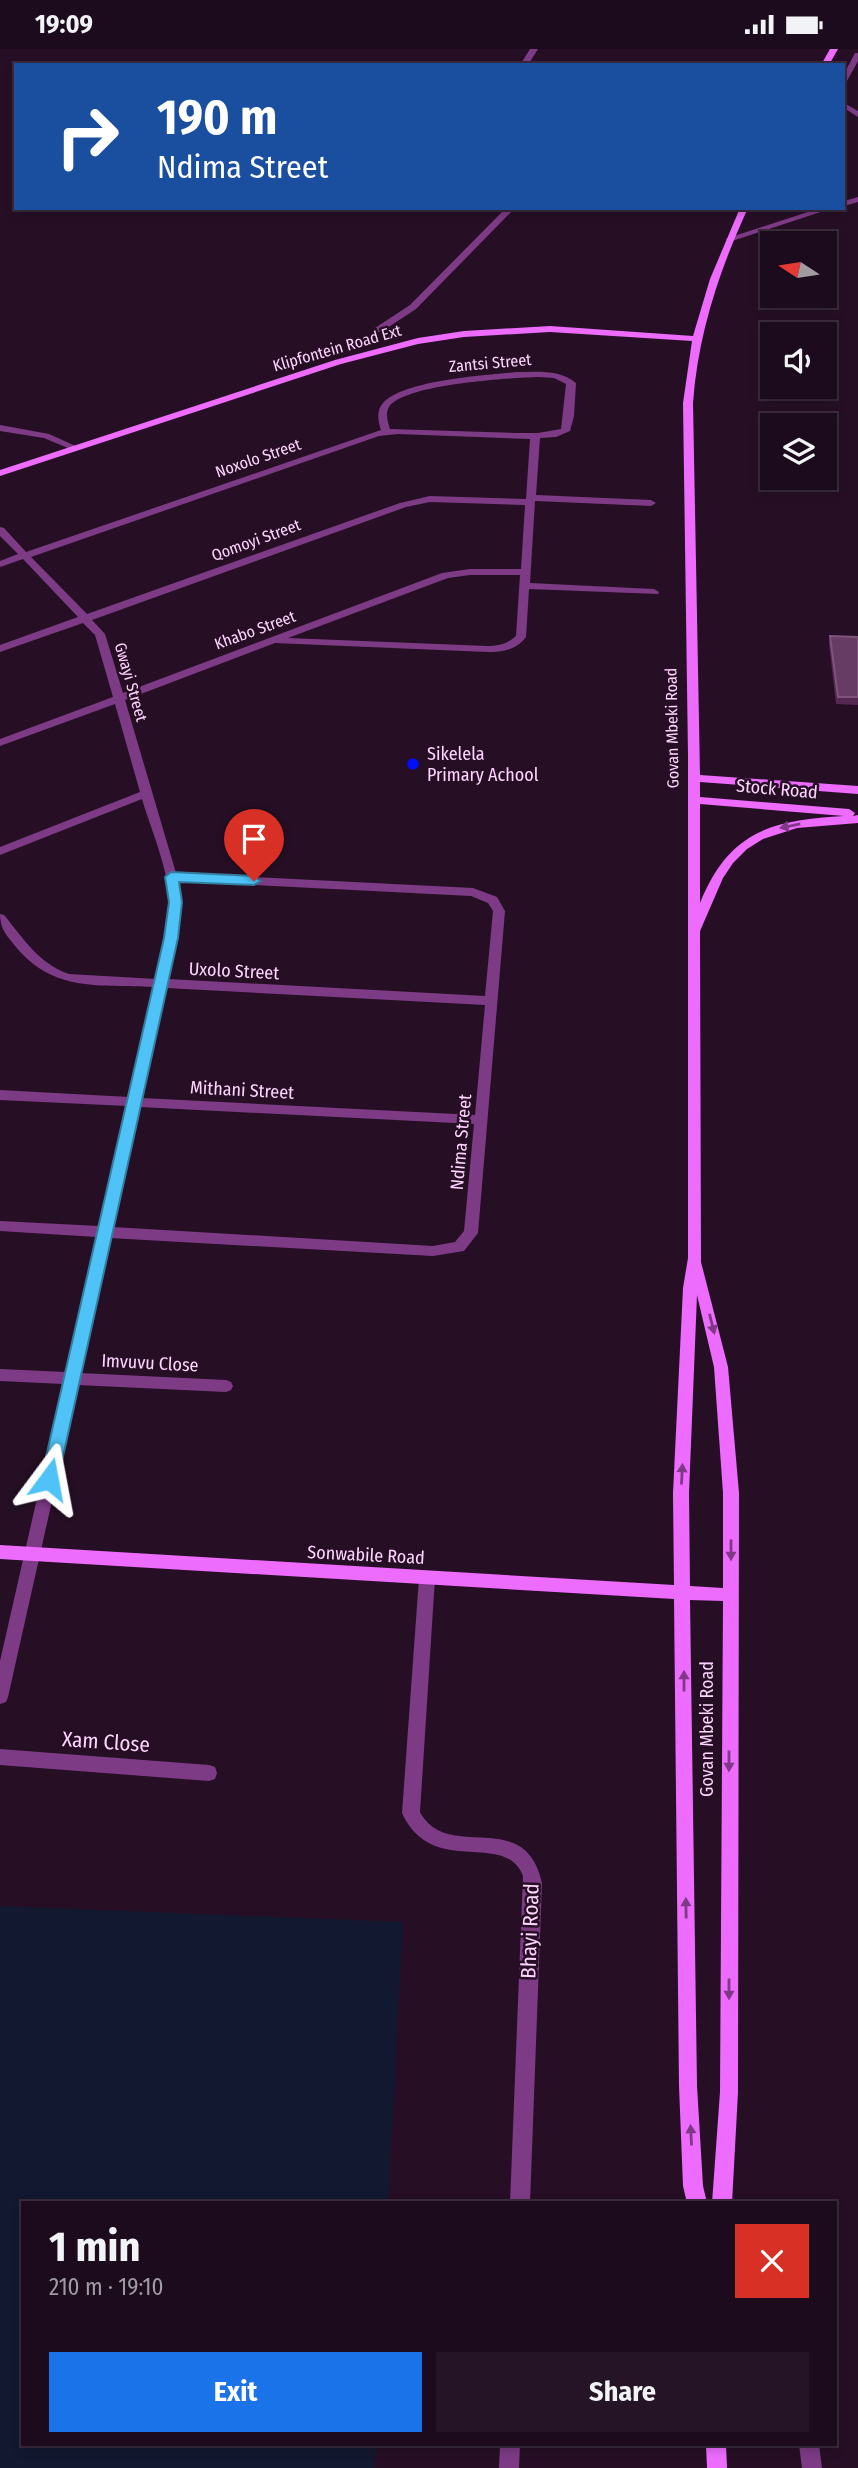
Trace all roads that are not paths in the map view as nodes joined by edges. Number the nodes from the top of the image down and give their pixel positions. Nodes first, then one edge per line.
1 (858, 55) edge
2 (845, 77) edge
3 (509, 210) edge
4 (743, 210) edge
5 (823, 210) edge
6 (729, 239) junction
7 (378, 330) dead end
8 (696, 339) junction
9 (0, 428) edge
10 (386, 432) junction
11 (535, 437) junction
12 (75, 448) junction
13 (0, 473) edge
14 (530, 500) junction
15 (651, 503) dead end
16 (0, 530) edge
17 (26, 555) junction
18 (0, 563) edge
19 (525, 572) junction
20 (524, 586) junction
21 (654, 592) dead end
22 (87, 617) junction
23 (272, 641) junction
24 (0, 649) edge
25 (119, 696) junction
26 (0, 743) edge
27 (694, 778) junction
28 (858, 790) edge
29 (147, 793) junction
30 (693, 800) junction
31 (858, 813) edge
32 (858, 819) edge
33 (0, 851) edge
34 (171, 877) junction
35 (0, 918) edge
36 (694, 932) junction
37 (160, 984) junction
38 (491, 1001) junction
39 (0, 1095) edge
40 (134, 1102) junction
41 (482, 1120) junction
42 (0, 1226) edge
43 (105, 1230) junction
44 (695, 1258) junction
45 (0, 1375) edge
46 (72, 1379) junction
47 (226, 1386) dead end
48 (0, 1552) edge
49 (32, 1554) junction
50 (427, 1578) junction
51 (683, 1592) junction
52 (730, 1595) junction
53 (0, 1697) edge
54 (0, 1757) edge
55 (209, 1773) dead end
56 (520, 2201) edge
57 (697, 2201) edge
58 (722, 2201) edge
59 (510, 2446) edge
60 (716, 2446) edge
61 (809, 2446) edge
62 (509, 2468) edge
63 (717, 2468) edge
64 (812, 2468) edge

1 - 2 street
3 - 7 street
4 - 6 main road, Govan Mbeki Road
5 - 6 street
6 - 8 main road, Govan Mbeki Road
8 - 12 main road, Klipfontein Road Ext
8 - 27 main road, Govan Mbeki Road
9 - 12 street
10 - 11 street, Noxolo Street
10 - 11 street, Zantsi Street
10 - 17 street, Noxolo Street
11 - 14 street
12 - 13 main road, Klipfontein Road Ext
14 - 15 street
14 - 19 street
14 - 22 street, Qomoyi Street
16 - 17 street, Gwayi Street
17 - 18 street, Noxolo Street
17 - 22 street, Gwayi Street
19 - 20 street
19 - 23 street, Khabo Street
20 - 21 street
20 - 23 street
22 - 24 street, Qomoyi Street
22 - 25 street, Gwayi Street
23 - 25 street, Khabo Street
25 - 26 street, Khabo Street
25 - 29 street, Gwayi Street
27 - 28 main road, Stock Road
27 - 30 main road, Govan Mbeki Road
29 - 33 street
29 - 34 street, Gwayi Street
30 - 31 main road, Stock Road
30 - 36 main road, Govan Mbeki Road
32 -> 36 main road
34 - 37 street, Gwayi Street
34 - 38 street, Ndima Street
35 - 37 street, Uxolo Street
36 - 44 main road, Govan Mbeki Road
37 - 38 street, Uxolo Street
37 - 40 street, Gwayi Street
38 - 41 street, Ndima Street
39 - 40 street, Mithani Street
40 - 41 street, Mithani Street
40 - 43 street, Gwayi Street
41 - 43 street, Ndima Street
42 - 43 street, Ndima Street
43 - 46 street, Gwayi Street
51 -> 44 main road, Govan Mbeki Road
44 -> 52 main road, Govan Mbeki Road
45 - 46 street, Imvuvu Close
46 - 47 street, Imvuvu Close
46 - 49 street, Gwayi Street
48 - 49 main road, Sonwabile Road
49 - 50 main road, Sonwabile Road
49 - 53 street, Gwayi Street
50 - 51 main road, Sonwabile Road
50 - 56 street, Bhayi Road
51 - 52 main road, Sonwabile Road
57 -> 51 main road, Govan Mbeki Road
52 -> 58 main road, Govan Mbeki Road
54 - 55 street, Xam Close
59 - 62 street
60 - 63 main road
61 - 64 street

